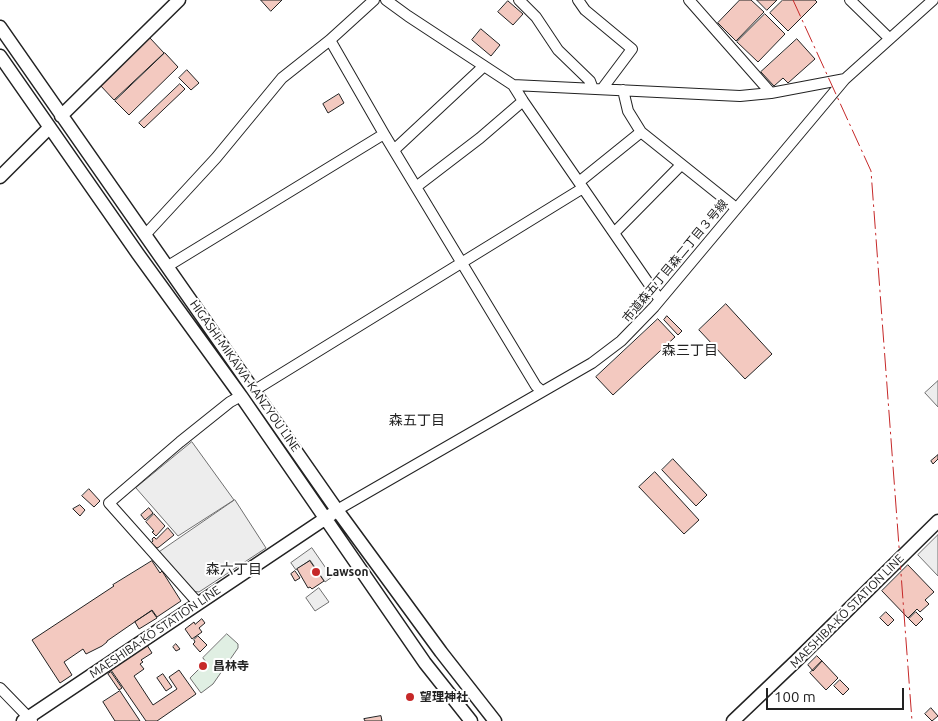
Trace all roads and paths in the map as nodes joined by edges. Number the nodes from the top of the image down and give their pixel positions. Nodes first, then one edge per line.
1 (180, 0) edge
2 (374, 0) edge
3 (386, 0) edge
4 (519, 0) edge
5 (578, 0) edge
6 (689, 0) edge
7 (850, 0) edge
8 (933, 0) edge
9 (0, 28) edge
10 (889, 38) junction
11 (330, 40) junction
12 (0, 56) edge
13 (484, 66) junction
14 (845, 79) junction
15 (513, 85) junction
16 (597, 89) junction
17 (623, 90) junction
18 (771, 93) junction
19 (523, 101) junction
20 (61, 116) junction
21 (49, 128) junction
22 (642, 132) junction
23 (384, 134) junction
24 (394, 150) junction
25 (681, 165) junction
26 (0, 177) edge
27 (581, 185) junction
28 (416, 187) junction
29 (736, 208) junction
30 (614, 233) junction
31 (145, 235) junction
32 (463, 263) junction
33 (168, 266) junction
34 (660, 300) junction
35 (255, 390) junction
36 (542, 391) junction
37 (240, 396) junction
38 (337, 510) junction
39 (325, 518) junction
40 (938, 521) edge
41 (198, 603) junction
42 (0, 688) edge
43 (28, 720) edge
44 (471, 721) edge
45 (495, 721) edge
46 (733, 721) edge

1 - 20 main road
2 - 11 street
3 - 13 street
4 - 16 street
5 - 16 street
6 - 18 street
7 - 10 street
8 - 10 street, 市道森五丁目森二丁目３号線
9 - 20 main road, HIGASHI-MIKAWA-KANZYOU LINE
10 - 14 street, 市道森五丁目森二丁目３号線
11 - 23 street
11 - 31 street
12 - 21 main road, HIGASHI-MIKAWA-KANZYOU LINE
13 - 15 street
13 - 24 street
14 - 18 street
14 - 29 street, 市道森五丁目森二丁目３号線
15 - 16 street
15 - 19 street
16 - 17 street
17 - 18 street
17 - 22 street
19 - 27 street
19 - 28 street
20 - 31 main road, HIGASHI-MIKAWA-KANZYOU LINE
21 - 26 main road
21 - 37 main road, HIGASHI-MIKAWA-KANZYOU LINE
22 - 25 street
22 - 27 street
23 - 24 street
23 - 33 street
24 - 28 street
25 - 29 street
25 - 30 street
27 - 30 street
27 - 32 street
28 - 32 street
29 - 34 street, 市道森五丁目森二丁目３号線
30 - 34 street
31 - 33 main road, HIGASHI-MIKAWA-KANZYOU LINE
32 - 35 street
32 - 36 street
33 - 35 main road, HIGASHI-MIKAWA-KANZYOU LINE
34 - 36 street, 市道森五丁目森二丁目３号線
35 - 38 main road, HIGASHI-MIKAWA-KANZYOU LINE
36 - 38 street, 市道森五丁目森二丁目３号線
37 - 39 main road, HIGASHI-MIKAWA-KANZYOU LINE
37 - 41 street
38 - 39 main road, MAESHIBA-KŌ STATION LINE
38 - 45 main road, HIGASHI-MIKAWA-KANZYOU LINE
39 - 41 main road, MAESHIBA-KŌ STATION LINE
39 - 44 main road, HIGASHI-MIKAWA-KANZYOU LINE
40 - 46 main road, MAESHIBA-KŌ STATION LINE
41 - 43 main road, MAESHIBA-KŌ STATION LINE
42 - 43 street

